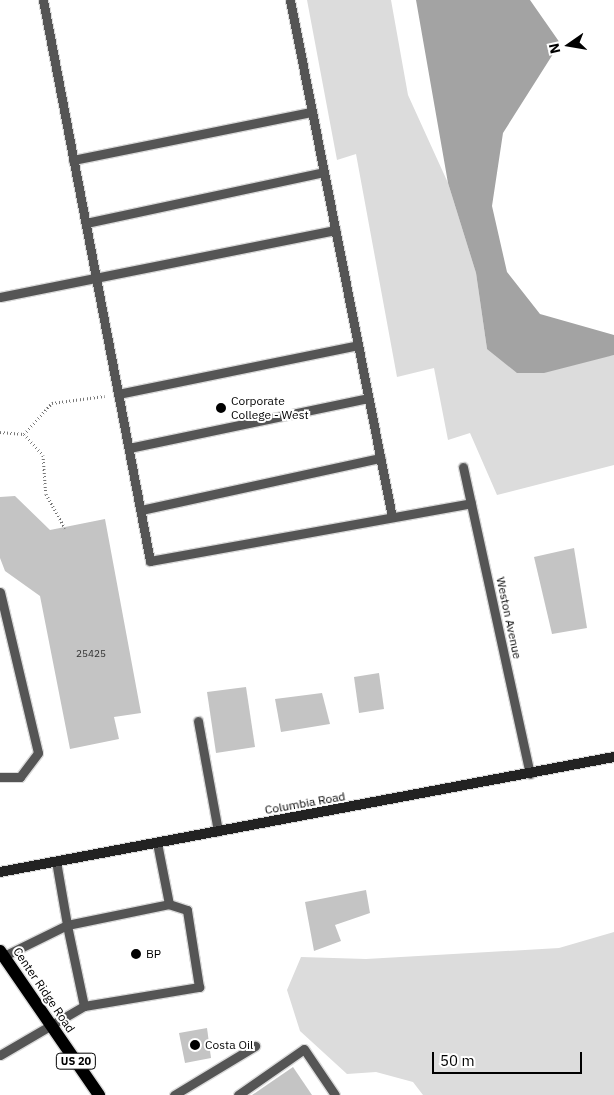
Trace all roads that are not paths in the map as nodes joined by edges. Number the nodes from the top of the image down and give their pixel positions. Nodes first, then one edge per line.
1 (43, 0) edge
2 (290, 0) edge
3 (312, 112) junction
4 (74, 160) junction
5 (324, 172) junction
6 (86, 223) junction
7 (335, 230) junction
8 (96, 278) junction
9 (0, 296) edge
10 (358, 345) junction
11 (118, 394) junction
12 (368, 398) junction
13 (129, 448) junction
14 (380, 458) junction
15 (463, 467) dead end
16 (471, 503) junction
17 (141, 510) junction
18 (392, 517) junction
19 (0, 592) edge
20 (198, 721) dead end
21 (614, 757) edge
22 (530, 774) junction
23 (0, 777) edge
24 (218, 832) junction
25 (157, 843) junction
26 (56, 862) junction
27 (0, 872) edge
28 (169, 904) junction
29 (67, 925) junction
30 (2, 954) edge
31 (84, 1006) junction
32 (53, 1028) junction
33 (255, 1046) dead end
34 (0, 1055) edge
35 (99, 1095) edge
36 (174, 1095) edge
37 (238, 1095) edge
38 (335, 1095) edge

1 - 4 lane
2 - 3 lane
3 - 4 lane
3 - 5 lane
4 - 6 lane
5 - 6 lane
5 - 7 lane
6 - 8 lane
7 - 8 lane
7 - 10 lane
8 - 9 lane
8 - 11 lane
10 - 11 lane
10 - 12 lane
11 - 13 lane
12 - 13 lane
12 - 14 lane
13 - 17 lane
14 - 17 lane
14 - 18 lane
15 - 16 lane, Weston Avenue
16 - 18 lane
16 - 22 lane, Weston Avenue
17 - 18 lane
19 - 23 lane
20 - 24 lane
21 - 22 main road, Columbia Road
22 - 24 main road, Columbia Road
24 - 25 main road, Columbia Road
25 - 26 main road, Columbia Road
25 - 28 lane
26 - 27 main road, Columbia Road
26 - 29 lane
28 - 29 lane
28 - 31 lane
29 - 30 lane
29 - 31 lane
30 - 32 main road, Center Ridge Road / US 20
31 - 32 lane
32 - 34 lane
32 - 35 main road, Center Ridge Road / US 20
33 - 36 lane
37 - 38 lane

